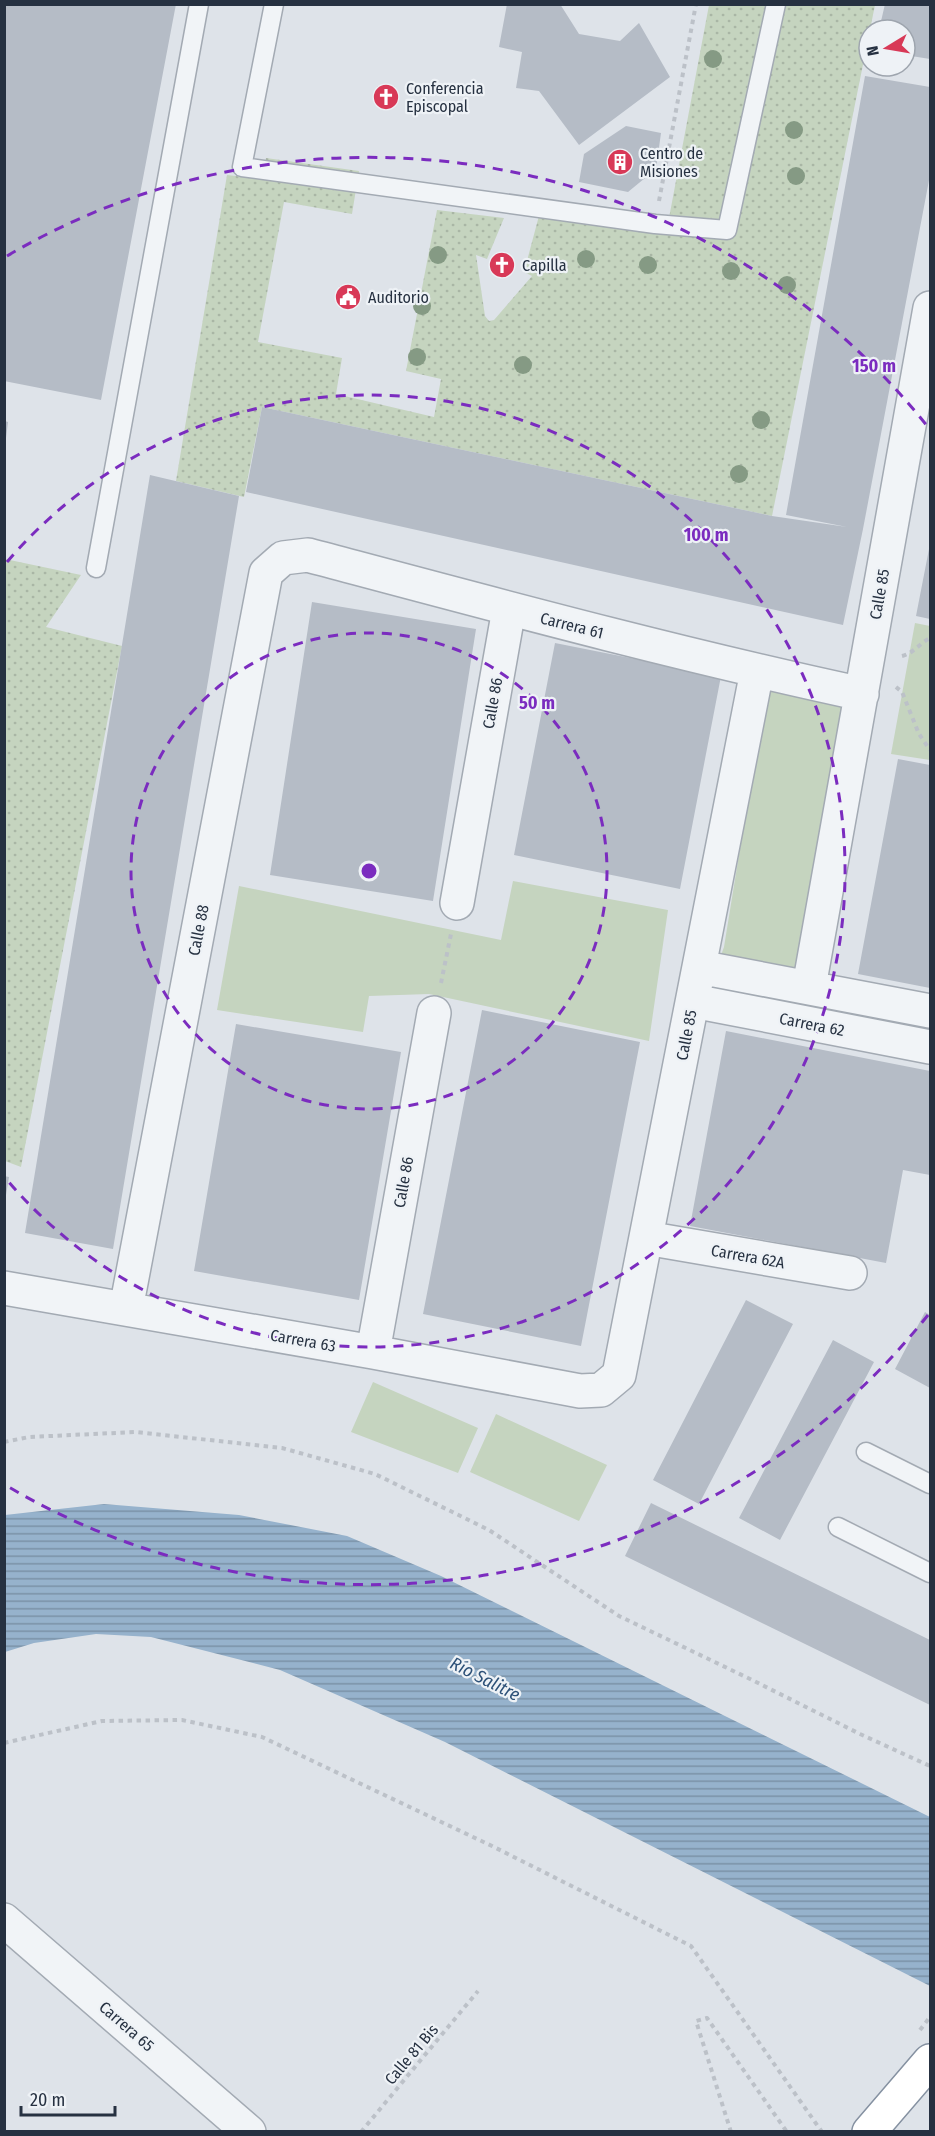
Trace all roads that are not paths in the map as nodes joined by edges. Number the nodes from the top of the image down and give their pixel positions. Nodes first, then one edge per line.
1 (199, 4) edge
2 (274, 4) edge
3 (776, 4) edge
4 (930, 310) edge
5 (283, 558) joint
6 (96, 568) dead end
7 (508, 609) junction
8 (757, 671) junction
9 (862, 694) junction
10 (457, 903) road end
11 (699, 967) junction
12 (809, 987) junction
13 (693, 1001) junction
14 (930, 1011) edge
15 (434, 1013) road end
16 (930, 1047) edge
17 (646, 1238) junction
18 (850, 1273) dead end
19 (4, 1287) edge
20 (126, 1309) junction
21 (373, 1352) junction
22 (601, 1390) joint
23 (866, 1452) dead end
24 (930, 1484) edge
25 (838, 1527) dead end
26 (930, 1573) edge
27 (4, 1920) edge
28 (930, 2061) edge
29 (249, 2132) edge
30 (869, 2132) edge

1 - 6 lane
2 - 3 lane
4 - 9 street, Calle 85
5 - 7 street, Carrera 61
5 - 20 street, Calle 88
7 - 8 street, Carrera 61
7 - 10 street, Calle 86
8 - 9 street, Carrera 61
8 - 11 street, Calle 85
9 - 12 street, Calle 85
11 - 12 street
11 - 13 street, Calle 85
12 - 14 street
13 - 16 street, Carrera 62
13 - 17 street, Calle 85
15 - 21 street, Calle 86
17 - 18 street, Carrera 62A
17 - 22 street, Calle 85
19 - 20 street, Carrera 63
20 - 21 street, Carrera 63
21 - 22 street, Carrera 63
23 - 24 lane
25 - 26 lane
27 - 29 street, Carrera 65
28 - 30 highway

